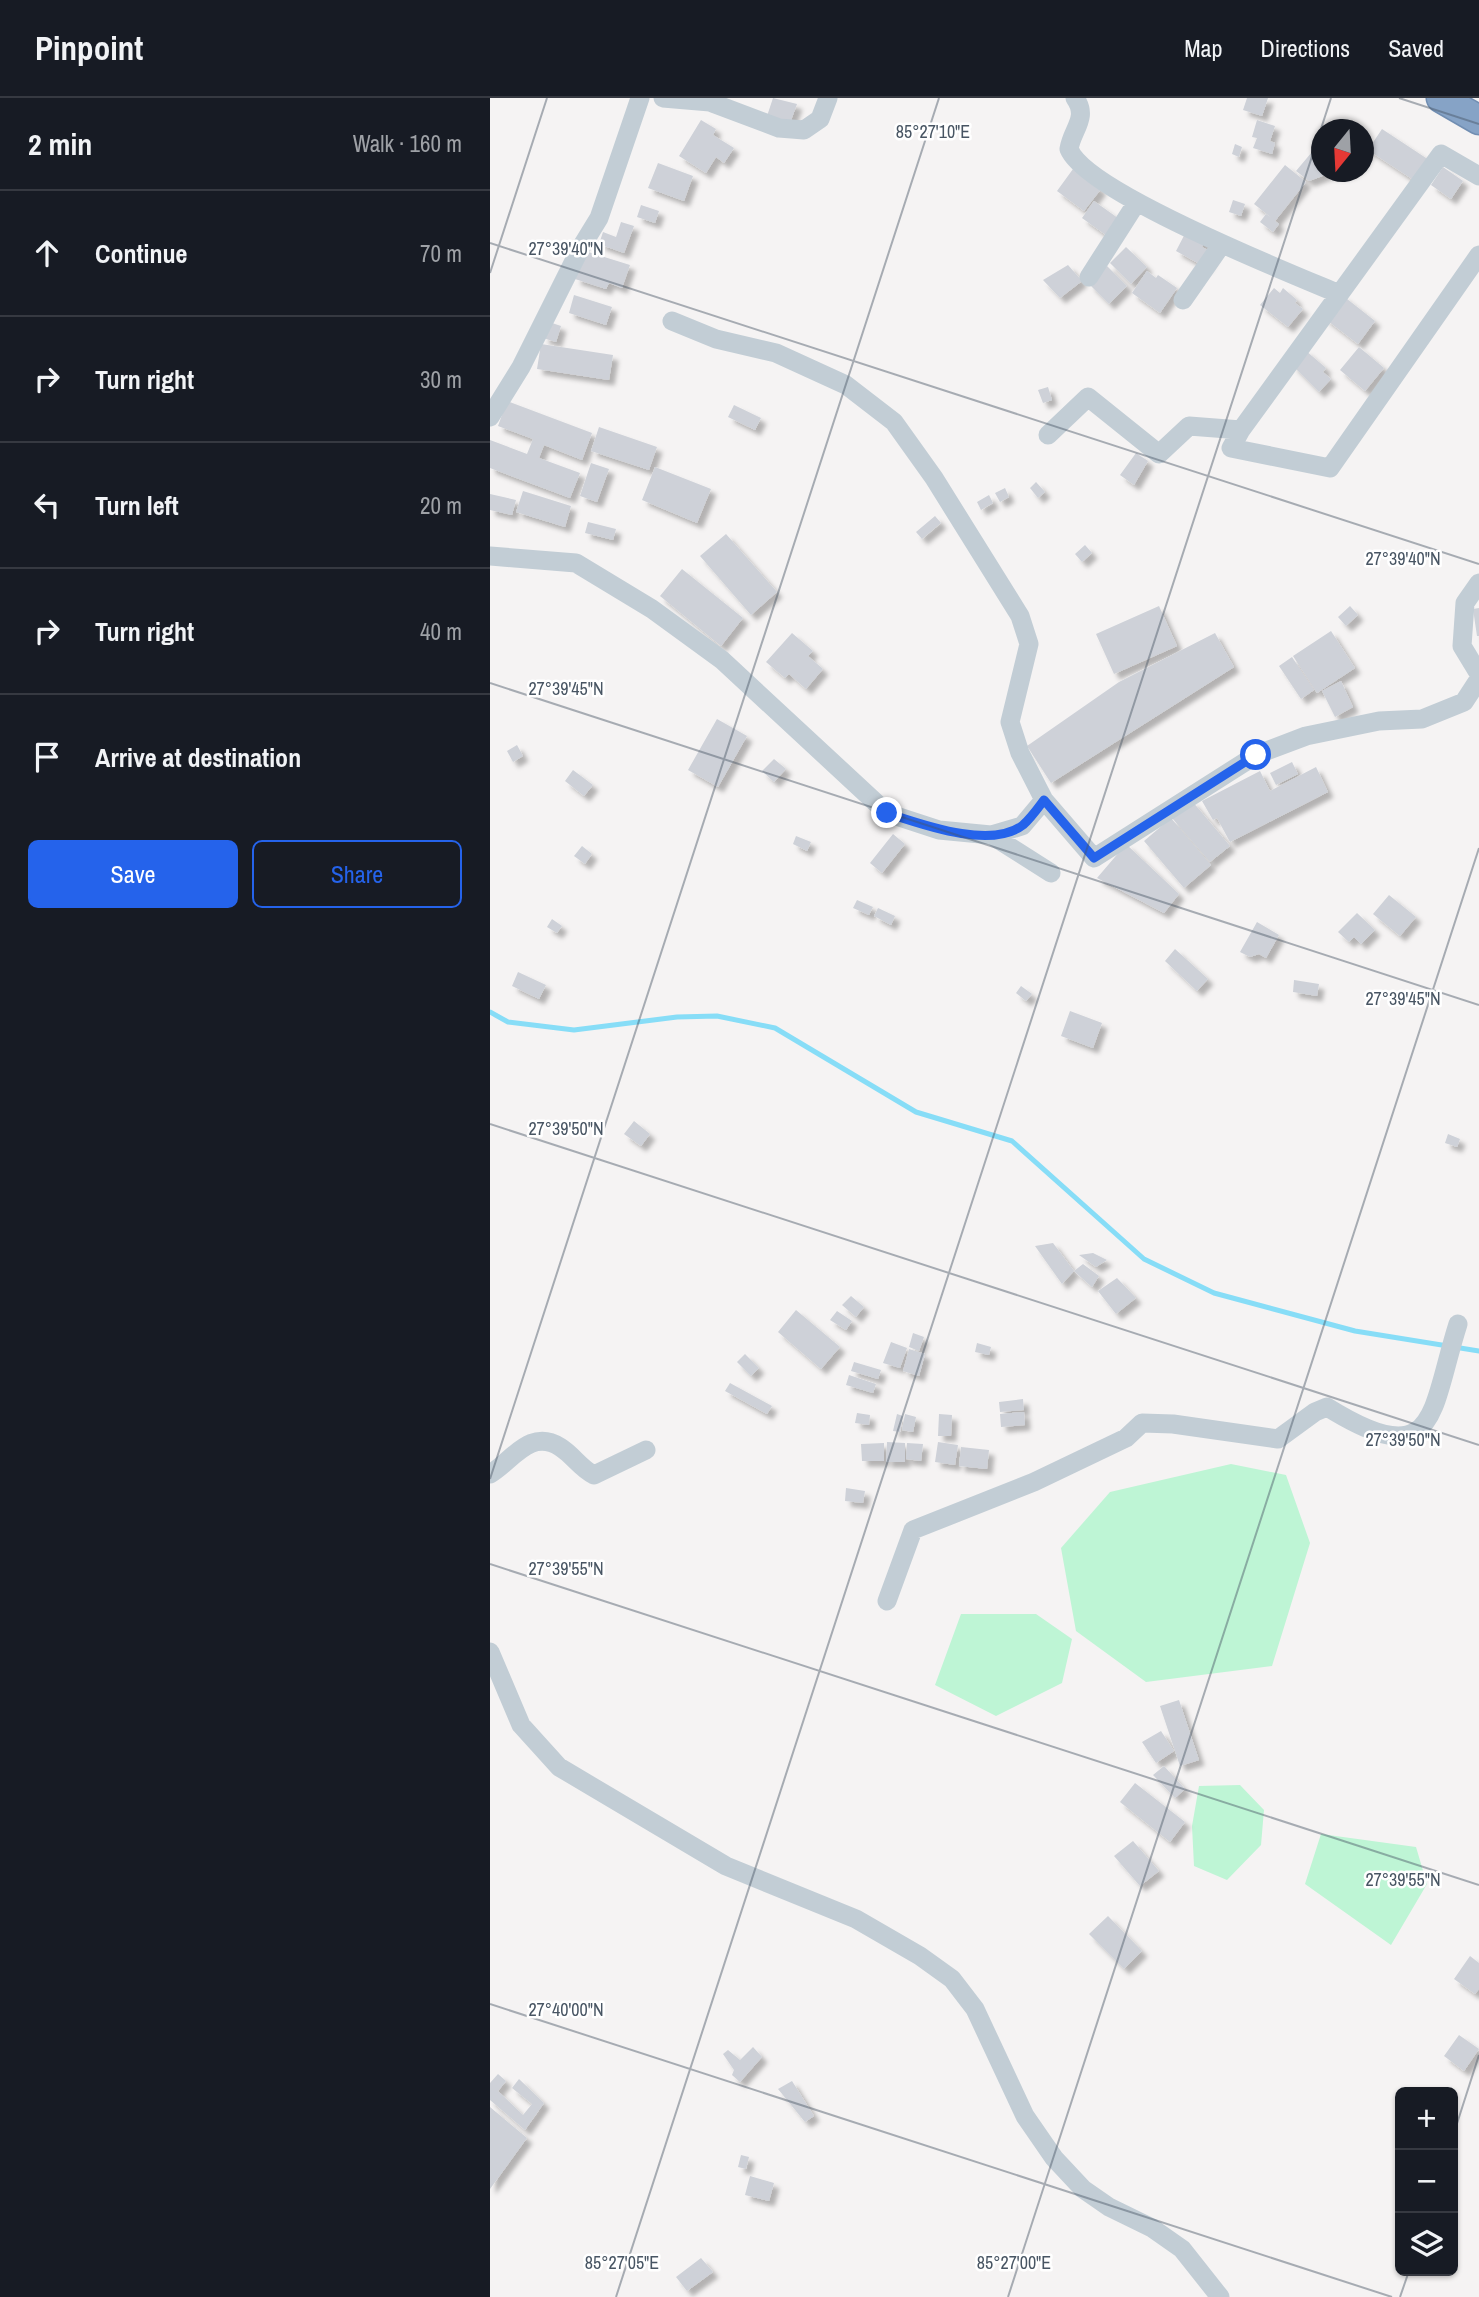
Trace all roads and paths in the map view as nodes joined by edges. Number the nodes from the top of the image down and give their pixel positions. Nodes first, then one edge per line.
1 (640, 98) edge
2 (663, 98) edge
3 (828, 98) edge
4 (1075, 98) edge
5 (1441, 98) edge
6 (1479, 120) edge
7 (1479, 176) edge
8 (1137, 202) junction
9 (1222, 244) junction
10 (1479, 255) edge
11 (1089, 278) dead end
12 (1337, 293) junction
13 (1183, 300) dead end
14 (672, 321) dead end
15 (490, 417) edge
16 (1241, 429) junction
17 (1048, 435) dead end
18 (490, 556) edge
19 (1479, 583) edge
20 (1479, 676) edge
21 (1044, 800) junction
22 (991, 835) junction
23 (1051, 873) dead end
24 (1458, 1324) dead end
25 (646, 1450) dead end
26 (490, 1474) edge
27 (887, 1601) dead end
28 (490, 1652) edge
29 (1220, 2297) edge

1 - 15 street
2 - 3 street
4 - 8 street
5 - 6 highway
7 - 12 street
8 - 9 street
8 - 11 street
9 - 12 street
9 - 13 street
10 - 16 street
12 - 16 street
14 - 21 street
16 - 17 street
18 - 22 street
19 - 20 street
20 - 21 street
21 - 22 street
22 - 23 street
24 - 27 street
25 - 26 street
28 - 29 street

